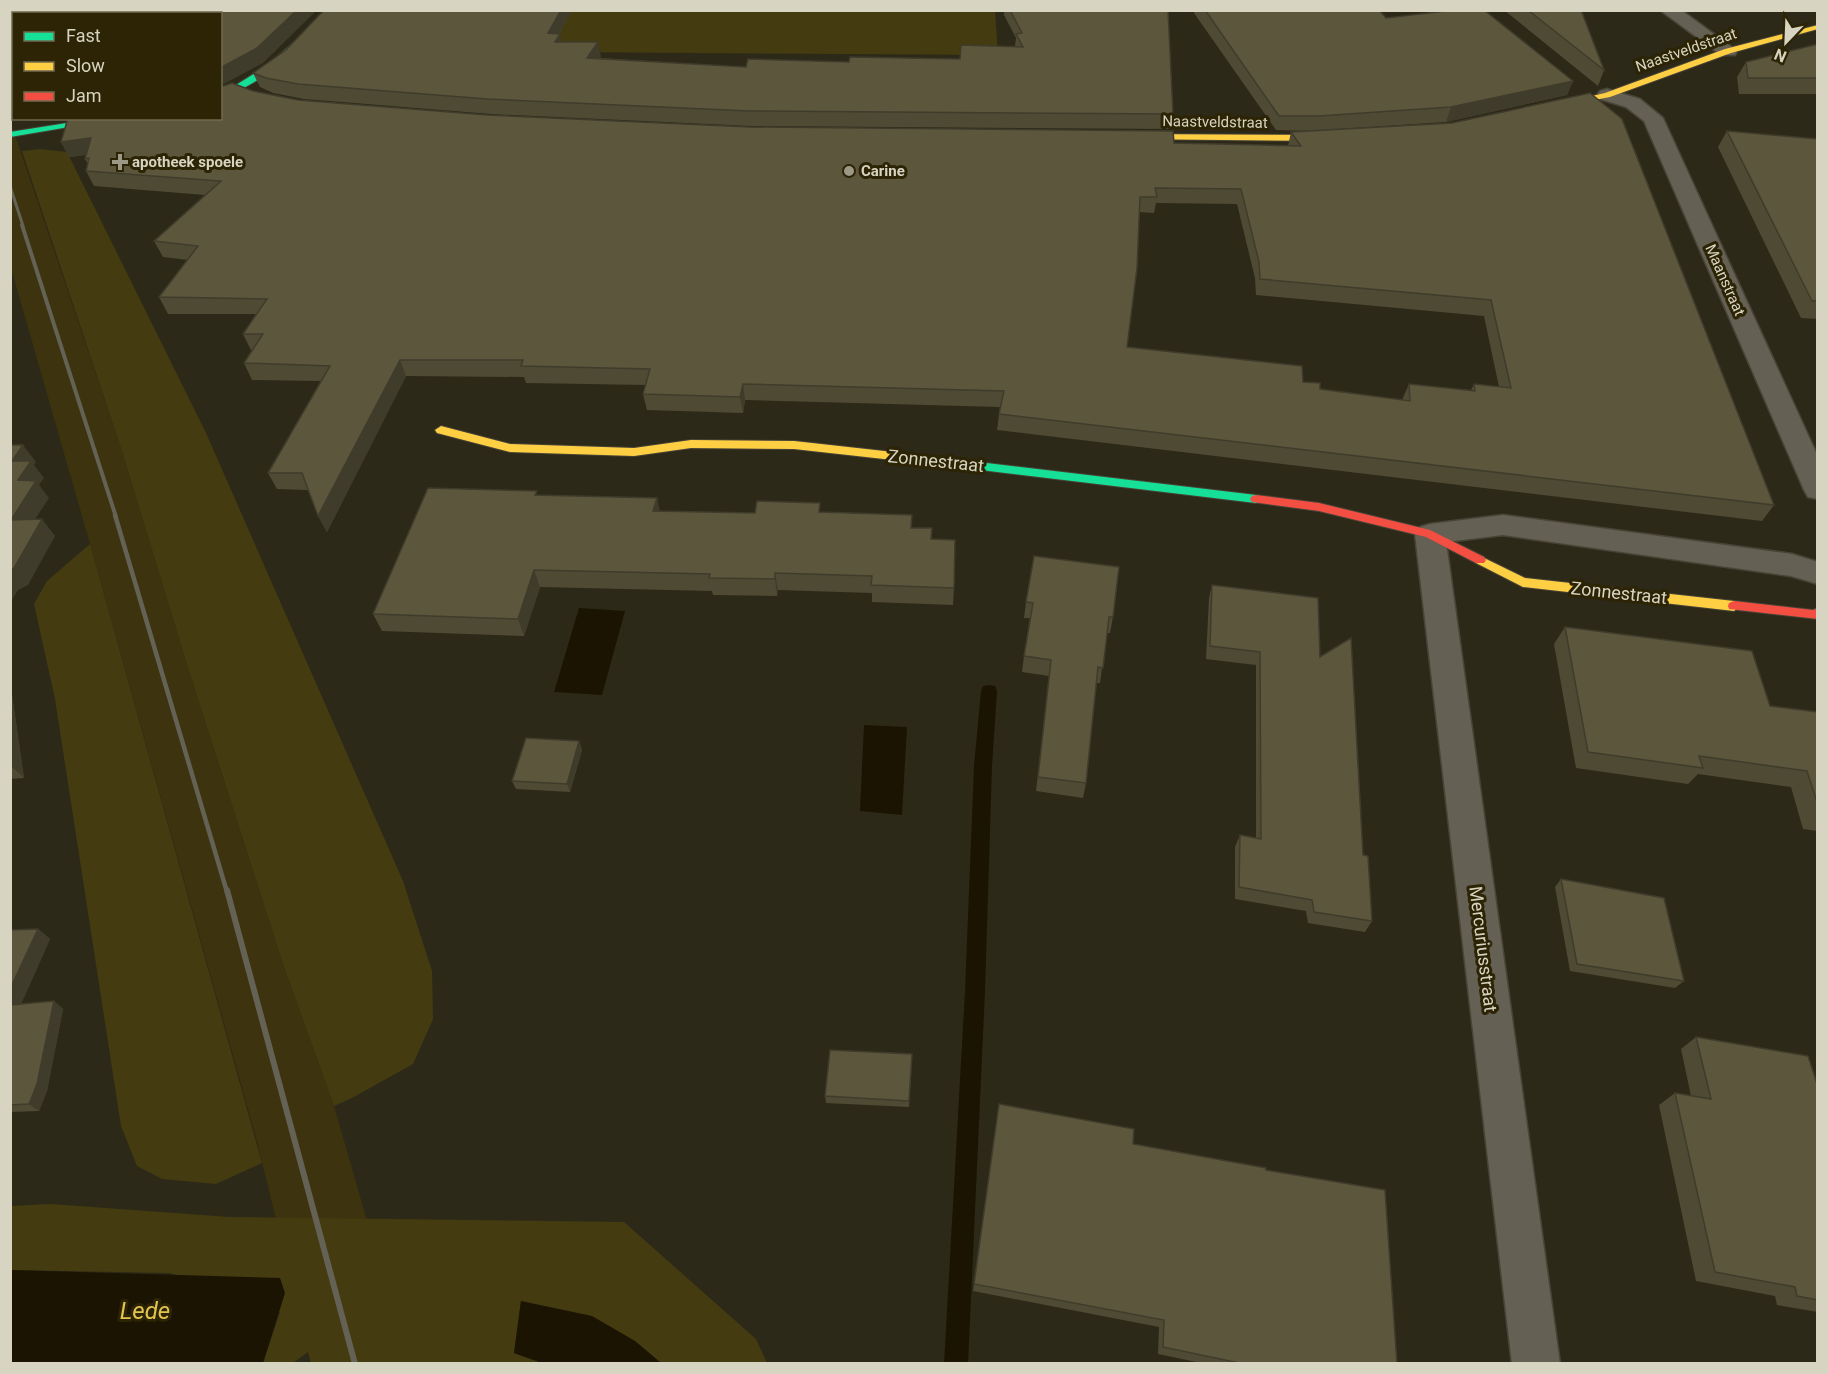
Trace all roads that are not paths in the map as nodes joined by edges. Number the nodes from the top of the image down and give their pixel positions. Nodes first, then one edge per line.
1 (331, 10) edge
2 (1669, 10) edge
3 (1818, 27) edge
4 (1728, 51) junction
5 (240, 89) junction
6 (222, 95) edge
7 (1607, 95) junction
8 (258, 96) edge
9 (1544, 108) edge
10 (105, 120) edge
11 (10, 135) edge
12 (1111, 137) edge
13 (1347, 137) edge
14 (441, 430) dead end
15 (1818, 490) edge
16 (1430, 534) junction
17 (1818, 573) edge
18 (1818, 613) edge
19 (1536, 1364) edge

1 - 5 street
2 - 4 street
3 - 4 street, Naastveldstraat
4 - 7 street, Naastveldstraat
5 - 6 street
5 - 8 street
7 - 9 street, Naastveldstraat
7 - 15 street, Maanstraat
10 - 11 street
12 - 13 street, Naastveldstraat
14 - 16 street, Zonnestraat
16 - 17 street, Zonnestraat
16 - 18 street, Zonnestraat
16 - 19 street, Mercuriusstraat

